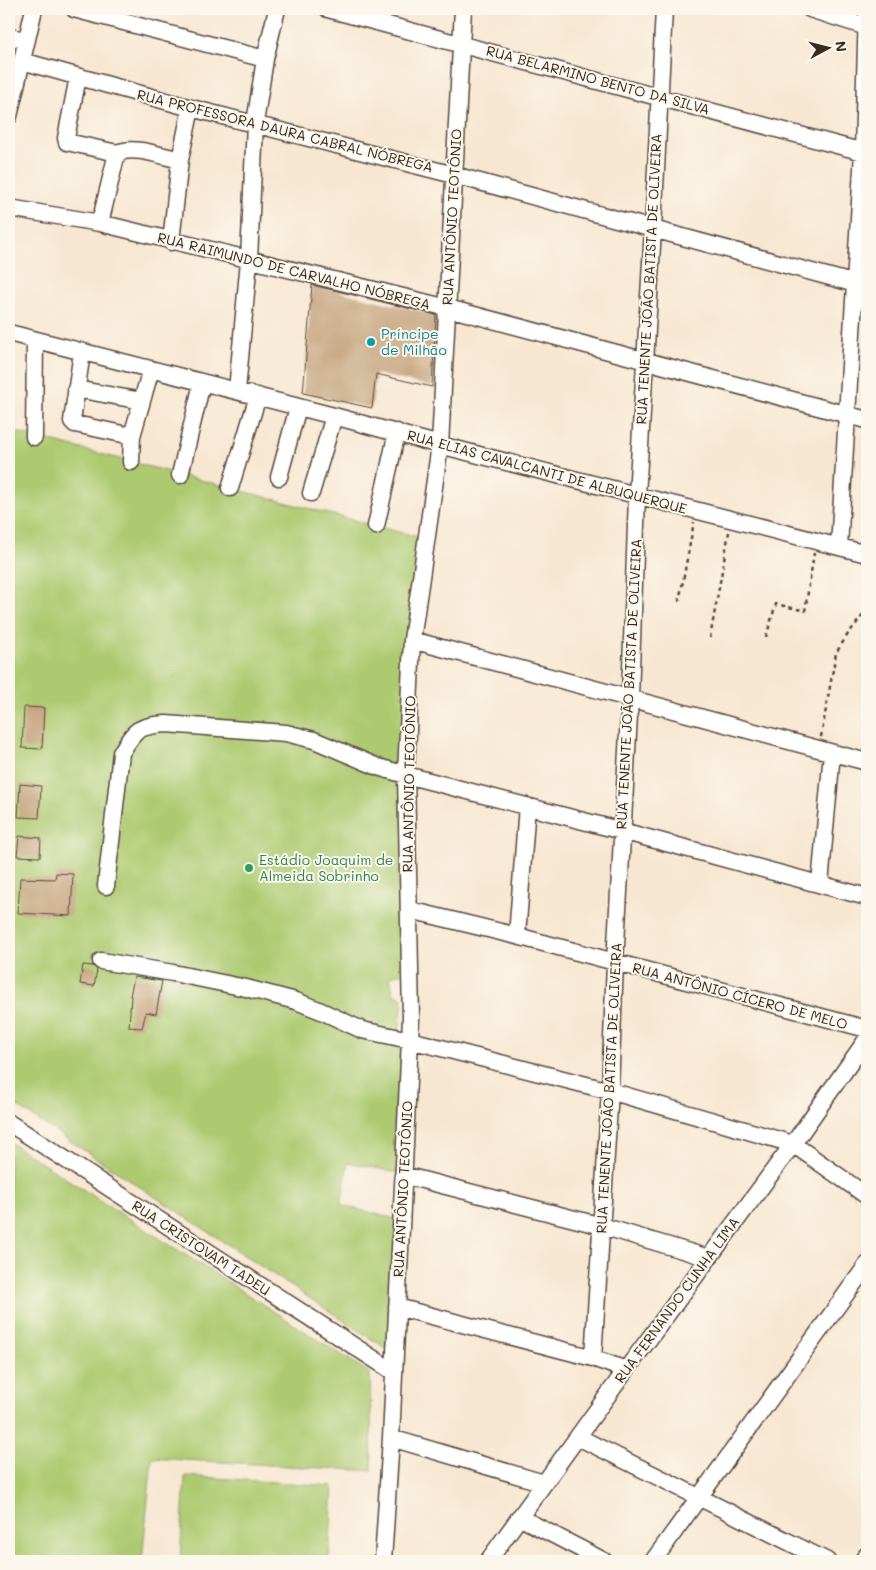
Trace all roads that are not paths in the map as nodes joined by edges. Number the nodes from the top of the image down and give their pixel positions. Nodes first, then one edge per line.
1 (34, 9) edge
2 (74, 9) edge
3 (277, 9) edge
4 (328, 9) edge
5 (463, 9) edge
6 (664, 9) edge
7 (810, 9) edge
8 (867, 9) edge
9 (867, 26) edge
10 (9, 37) edge
11 (27, 40) junction
12 (461, 44) junction
13 (265, 59) junction
14 (22, 61) junction
15 (78, 77) junction
16 (659, 97) junction
17 (191, 108) junction
18 (9, 116) edge
19 (255, 124) junction
20 (865, 153) edge
21 (117, 154) junction
22 (180, 160) junction
23 (454, 175) junction
24 (9, 208) edge
25 (100, 223) junction
26 (653, 229) junction
27 (171, 242) junction
28 (249, 260) junction
29 (861, 285) edge
30 (448, 308) junction
31 (9, 334) edge
32 (35, 340) junction
33 (82, 352) junction
34 (645, 360) junction
35 (151, 369) junction
36 (202, 383) junction
37 (76, 389) junction
38 (237, 391) junction
39 (258, 396) junction
40 (142, 402) junction
41 (298, 407) junction
42 (847, 414) junction
43 (334, 416) junction
44 (867, 420) edge
45 (397, 432) junction
46 (132, 436) junction
47 (34, 437) dead end
48 (440, 445) junction
49 (131, 462) dead end
50 (180, 475) dead end
51 (279, 476) dead end
52 (230, 488) dead end
53 (311, 494) dead end
54 (638, 496) junction
55 (376, 526) dead end
56 (838, 547) junction
57 (867, 554) edge
58 (412, 640) junction
59 (630, 698) junction
60 (826, 751) junction
61 (867, 762) edge
62 (406, 775) junction
63 (527, 806) junction
64 (622, 830) junction
65 (820, 884) junction
66 (106, 886) dead end
67 (867, 897) edge
68 (410, 910) junction
69 (517, 936) junction
70 (102, 961) dead end
71 (615, 962) junction
72 (867, 1030) edge
73 (867, 1039) edge
74 (410, 1040) junction
75 (610, 1092) junction
76 (9, 1123) edge
77 (793, 1144) junction
78 (403, 1175) junction
79 (867, 1196) edge
80 (602, 1226) junction
81 (708, 1258) junction
82 (867, 1265) edge
83 (397, 1306) junction
84 (593, 1358) junction
85 (626, 1370) junction
86 (394, 1372) junction
87 (578, 1437) junction
88 (391, 1438) junction
89 (544, 1483) junction
90 (699, 1498) junction
91 (519, 1517) junction
92 (383, 1553) edge
93 (867, 1555) edge
94 (376, 1561) edge
95 (488, 1561) edge
96 (604, 1561) edge
97 (653, 1561) edge
98 (827, 1561) edge
99 (862, 1561) edge

1 - 11 street
2 - 13 street
3 - 13 street
4 - 12 street, RUA BELARMINO BENTO DA SILVA
5 - 12 street, RUA ANTÔNIO TEOTÔNIO
6 - 16 street, RUA TENENTE JOÃO BATISTA DE OLIVEIRA
7 - 9 street
8 - 9 street
9 - 20 street
10 - 11 street
11 - 14 street
12 - 16 street, RUA BELARMINO BENTO DA SILVA
12 - 23 street, RUA ANTÔNIO TEOTÔNIO
13 - 19 street
14 - 15 street, RUA PROFESSORA DAURA CABRAL NÓBREGA
14 - 18 street
15 - 17 street, RUA PROFESSORA DAURA CABRAL NÓBREGA
15 - 21 street
16 - 20 street, RUA BELARMINO BENTO DA SILVA
16 - 26 street, RUA TENENTE JOÃO BATISTA DE OLIVEIRA
17 - 19 street, RUA PROFESSORA DAURA CABRAL NÓBREGA
17 - 22 street
19 - 23 street, RUA PROFESSORA DAURA CABRAL NÓBREGA
19 - 28 street
20 - 29 street
21 - 22 street
21 - 25 street
22 - 27 street
23 - 26 street, RUA PROFESSORA DAURA CABRAL NÓBREGA
23 - 30 street, RUA ANTÔNIO TEOTÔNIO
24 - 25 street, RUA RAIMUNDO DE CARVALHO NÓBREGA
25 - 27 street, RUA RAIMUNDO DE CARVALHO NÓBREGA
26 - 29 street, RUA PROFESSORA DAURA CABRAL NÓBREGA
26 - 34 street, RUA TENENTE JOÃO BATISTA DE OLIVEIRA
27 - 28 street, RUA RAIMUNDO DE CARVALHO NÓBREGA
28 - 30 street, RUA RAIMUNDO DE CARVALHO NÓBREGA
28 - 38 street
29 - 42 street
30 - 34 street, RUA RAIMUNDO DE CARVALHO NÓBREGA
30 - 48 street, RUA ANTÔNIO TEOTÔNIO
31 - 32 street, RUA ELIAS CAVALCANTI DE ALBUQUERQUE
32 - 33 street, RUA ELIAS CAVALCANTI DE ALBUQUERQUE
32 - 47 street
33 - 35 street, RUA ELIAS CAVALCANTI DE ALBUQUERQUE
33 - 37 street
34 - 42 street, RUA RAIMUNDO DE CARVALHO NÓBREGA
34 - 54 street, RUA TENENTE JOÃO BATISTA DE OLIVEIRA
35 - 36 street, RUA ELIAS CAVALCANTI DE ALBUQUERQUE
35 - 40 street
36 - 38 street, RUA ELIAS CAVALCANTI DE ALBUQUERQUE
36 - 50 street
37 - 40 street
37 - 46 street
38 - 39 street, RUA ELIAS CAVALCANTI DE ALBUQUERQUE
39 - 41 street, RUA ELIAS CAVALCANTI DE ALBUQUERQUE
39 - 52 street
40 - 46 street
41 - 43 street, RUA ELIAS CAVALCANTI DE ALBUQUERQUE
41 - 51 street
42 - 44 street, RUA RAIMUNDO DE CARVALHO NÓBREGA
42 - 56 street
43 - 45 street, RUA ELIAS CAVALCANTI DE ALBUQUERQUE
43 - 53 street
45 - 48 street, RUA ELIAS CAVALCANTI DE ALBUQUERQUE
45 - 55 street, RUA ELIAS CAVALCANTI DE ALBUQUERQUE
46 - 49 street
48 - 54 street, RUA ELIAS CAVALCANTI DE ALBUQUERQUE
48 - 58 street, RUA ANTÔNIO TEOTÔNIO
54 - 56 street, RUA ELIAS CAVALCANTI DE ALBUQUERQUE
54 - 59 street, RUA TENENTE JOÃO BATISTA DE OLIVEIRA
56 - 57 street, RUA ELIAS CAVALCANTI DE ALBUQUERQUE
58 - 59 street
58 - 62 street, RUA ANTÔNIO TEOTÔNIO
59 - 60 street
59 - 64 street, RUA TENENTE JOÃO BATISTA DE OLIVEIRA
60 - 61 street
60 - 65 street
62 - 63 street
62 - 66 street
62 - 68 street, RUA ANTÔNIO TEOTÔNIO
63 - 64 street
63 - 69 street
64 - 65 street
64 - 71 street, RUA TENENTE JOÃO BATISTA DE OLIVEIRA
65 - 67 street
68 - 69 street, RUA ANTÔNIO CÍCERO DE MELO
68 - 74 street, RUA ANTÔNIO TEOTÔNIO
69 - 71 street, RUA ANTÔNIO CÍCERO DE MELO
70 - 74 street
71 - 72 street, RUA ANTÔNIO CÍCERO DE MELO
71 - 75 street, RUA TENENTE JOÃO BATISTA DE OLIVEIRA
73 - 77 street, RUA FERNANDO CUNHA LIMA
74 - 75 street
74 - 78 street, RUA ANTÔNIO TEOTÔNIO
75 - 77 street
75 - 80 street, RUA TENENTE JOÃO BATISTA DE OLIVEIRA
76 - 86 street, RUA CRISTOVAM TADEU
77 - 79 street
77 - 81 street, RUA FERNANDO CUNHA LIMA
78 - 80 street
78 - 83 street, RUA ANTÔNIO TEOTÔNIO
80 - 81 street
80 - 84 street, RUA TENENTE JOÃO BATISTA DE OLIVEIRA
81 - 85 street, RUA FERNANDO CUNHA LIMA
82 - 90 street
83 - 84 street
83 - 86 street, RUA ANTÔNIO TEOTÔNIO
84 - 85 street
85 - 87 street, RUA FERNANDO CUNHA LIMA
86 - 88 street, RUA ANTÔNIO TEOTÔNIO
87 - 89 street, RUA FERNANDO CUNHA LIMA
87 - 90 street
88 - 89 street
88 - 92 street, RUA ANTÔNIO TEOTÔNIO
89 - 91 street, RUA FERNANDO CUNHA LIMA
90 - 97 street
90 - 98 street
91 - 95 street, RUA FERNANDO CUNHA LIMA
91 - 96 street
92 - 94 street
93 - 99 street

